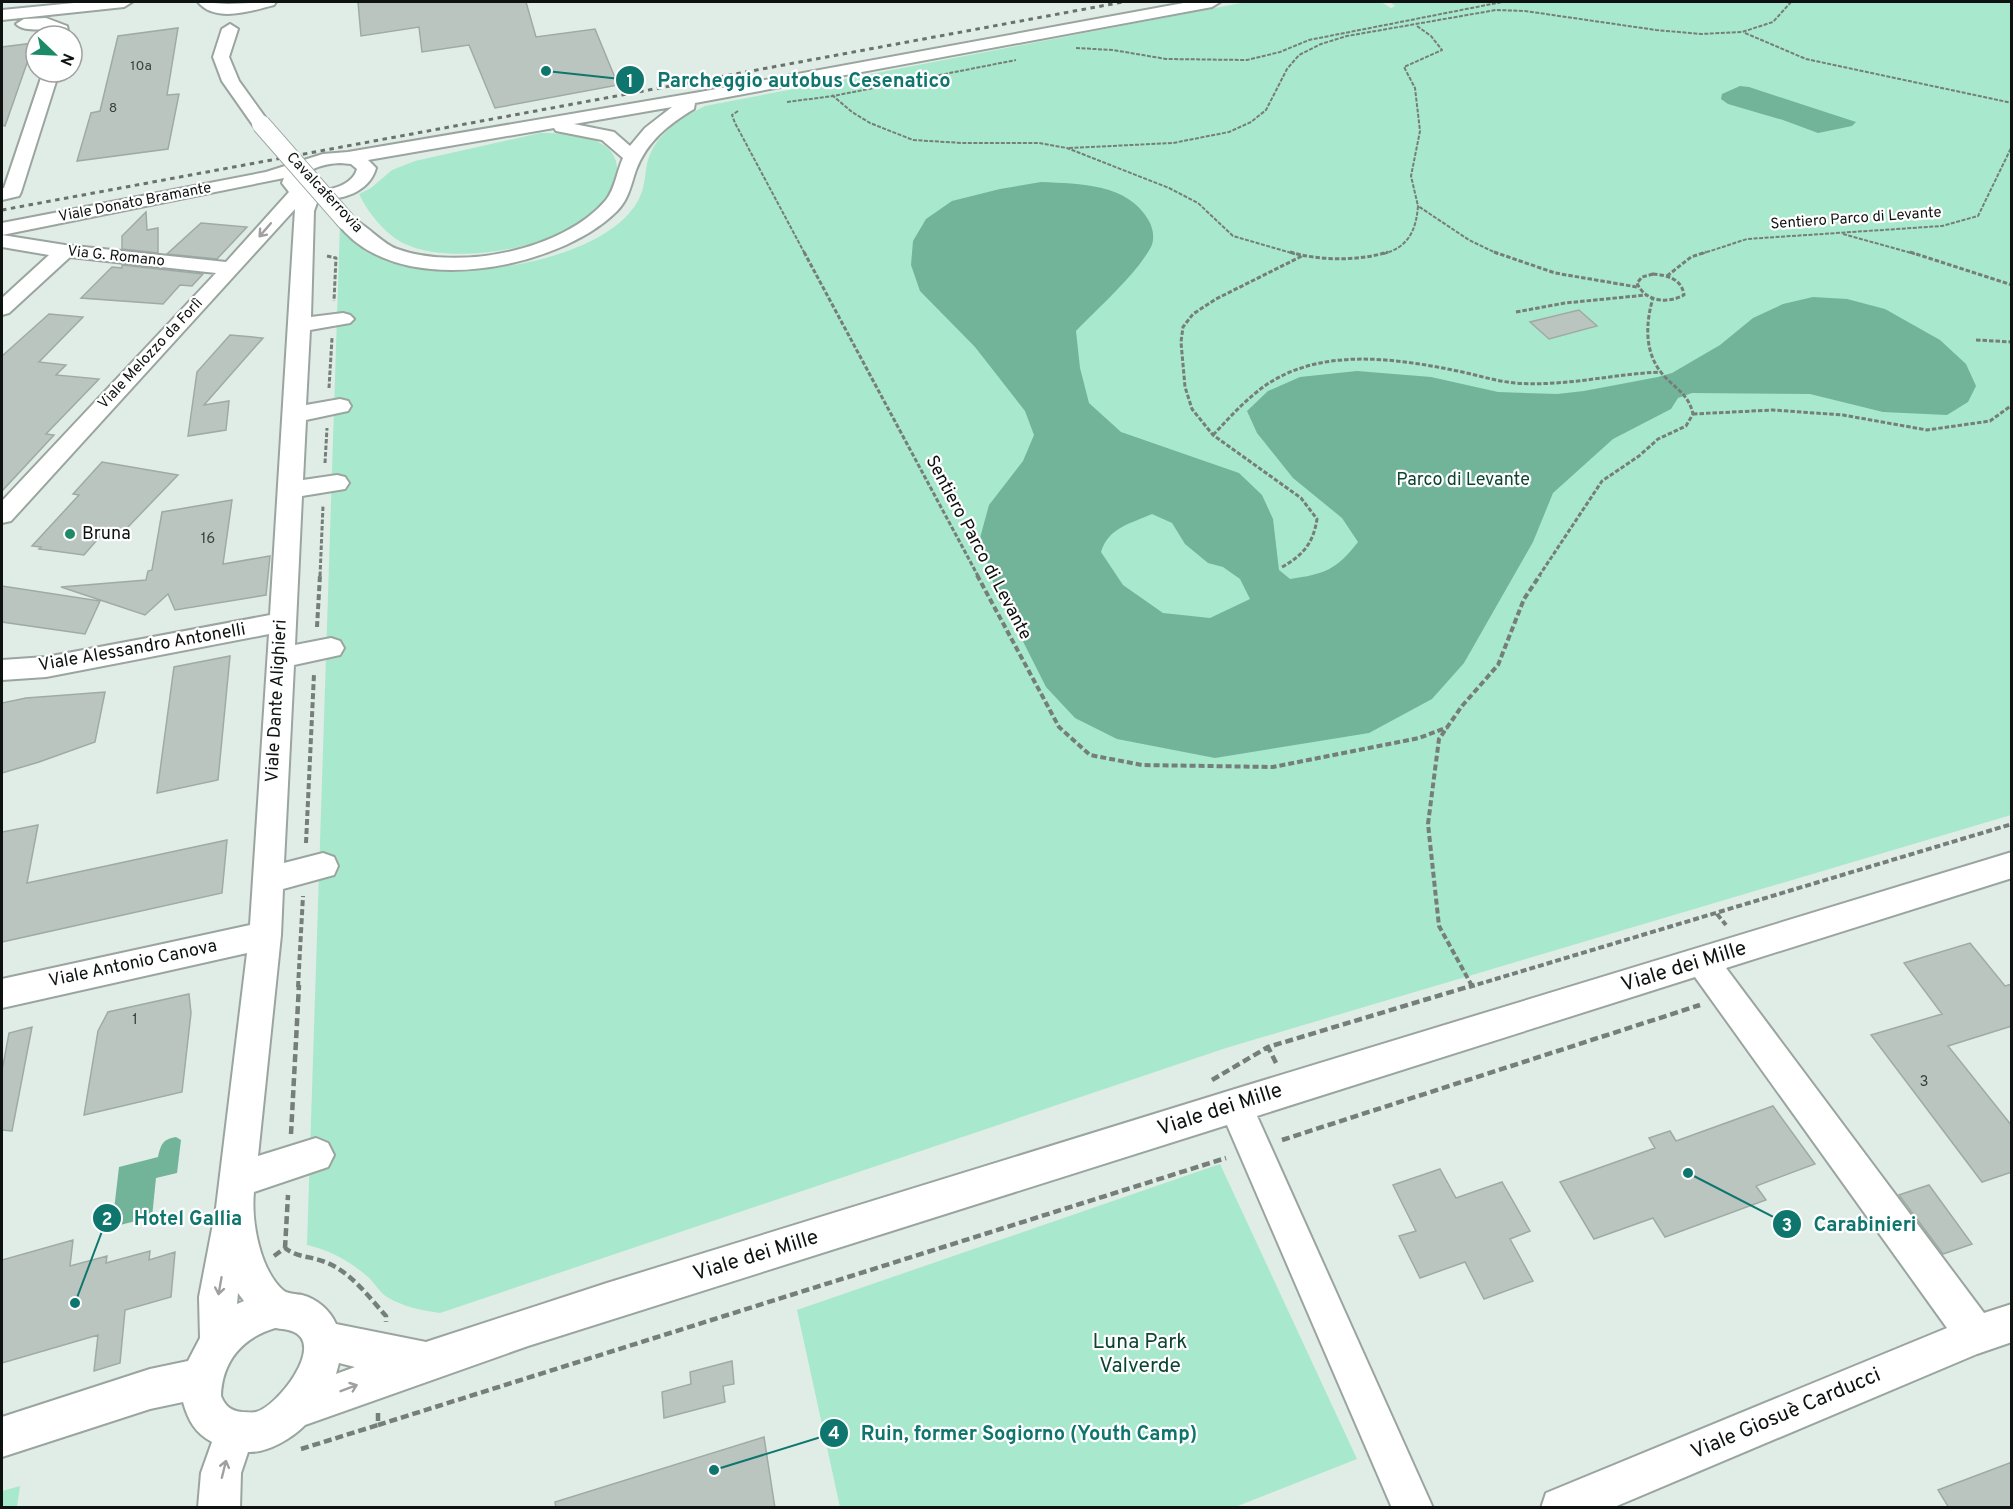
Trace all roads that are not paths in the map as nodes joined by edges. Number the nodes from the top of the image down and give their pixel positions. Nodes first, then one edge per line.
1 (124, 2) edge
2 (268, 2) edge
3 (1212, 2) edge
4 (205, 3) edge
5 (2, 15) edge
6 (24, 24) edge
7 (31, 24) edge
8 (49, 24) edge
9 (2, 26) edge
10 (230, 29) junction
11 (47, 84) edge
12 (700, 98) junction
13 (624, 110) junction
14 (545, 124) junction
15 (653, 128) junction
16 (492, 134) junction
17 (608, 136) junction
18 (633, 157) junction
19 (348, 158) junction
20 (305, 166) junction
21 (269, 177) junction
22 (363, 179) junction
23 (300, 190) junction
24 (7, 193) edge
25 (2, 229) edge
26 (2, 241) edge
27 (65, 251) junction
28 (231, 269) junction
29 (2, 309) edge
30 (338, 319) road end
31 (300, 325) junction
32 (334, 407) road end
33 (294, 415) junction
34 (331, 484) road end
35 (289, 490) junction
36 (2, 514) edge
37 (281, 622) junction
38 (323, 649) road end
39 (279, 658) junction
40 (2, 670) edge
41 (2012, 865) edge
42 (314, 868) road end
43 (267, 880) junction
44 (265, 935) junction
45 (1702, 962) junction
46 (2, 993) edge
47 (1235, 1105) junction
48 (303, 1159) road end
49 (236, 1194) junction
50 (275, 1309) junction
51 (1994, 1329) edge
52 (322, 1340) junction
53 (219, 1342) junction
54 (429, 1359) junction
55 (202, 1378) junction
56 (295, 1409) junction
57 (235, 1433) junction
58 (2, 1437) edge
59 (219, 1508) edge
60 (1413, 1508) edge
61 (1561, 1508) edge

1 - 5 street
2 - 4 street
2 - 10 street
3 - 12 street
4 - 10 street
6 - 9 street
7 - 8 street
10 - 18 street, Cavalcaferrovia, bridge
11 - 24 street
12 - 13 street
12 - 15 street
13 - 14 street
13 - 15 street
13 - 17 street
14 - 16 street
14 - 17 street
15 - 18 street, Cavalcaferrovia
16 - 19 street, Viale Donato Bramante
16 - 22 street
17 - 18 street
19 - 20 street, Viale Donato Bramante
19 - 22 street
20 - 21 street, Viale Donato Bramante
20 - 23 street, Viale Melozzo da Forlì
21 - 23 street, Viale Donato Bramante
21 - 25 street, Viale Donato Bramante
22 - 23 street
23 -> 28 street, Viale Melozzo da Forlì
23 - 31 street, Viale Dante Alighieri
26 - 27 street, Via G. Romano
27 - 28 street, Via G. Romano
27 - 29 street
28 - 36 street, Viale Melozzo da Forlì
30 - 31 street
31 - 33 street, Viale Dante Alighieri
32 - 33 street
33 - 35 street, Viale Dante Alighieri
34 - 35 street
35 - 37 street, Viale Dante Alighieri
37 - 39 street, Viale Dante Alighieri
37 - 40 street, Viale Alessandro Antonelli
38 - 39 street
39 - 43 street, Viale Dante Alighieri
41 - 45 street, Viale dei Mille
42 - 43 street
43 - 44 street, Viale Dante Alighieri
44 - 46 street, Viale Antonio Canova
44 - 49 street, Viale Dante Alighieri
45 - 47 street, Viale dei Mille
45 - 51 street
47 - 54 street, Viale dei Mille
47 - 60 street
48 - 49 street
49 - 50 street, Viale Dante Alighieri
49 -> 53 street, Viale Dante Alighieri
50 - 52 street
50 - 53 street
51 - 61 street, Viale Giosuè Carducci
52 - 54 street, Viale dei Mille
52 - 56 street
53 - 55 street
56 -> 54 street, Viale dei Mille
55 - 57 street
55 - 58 street
56 - 57 street
59 -> 57 street

